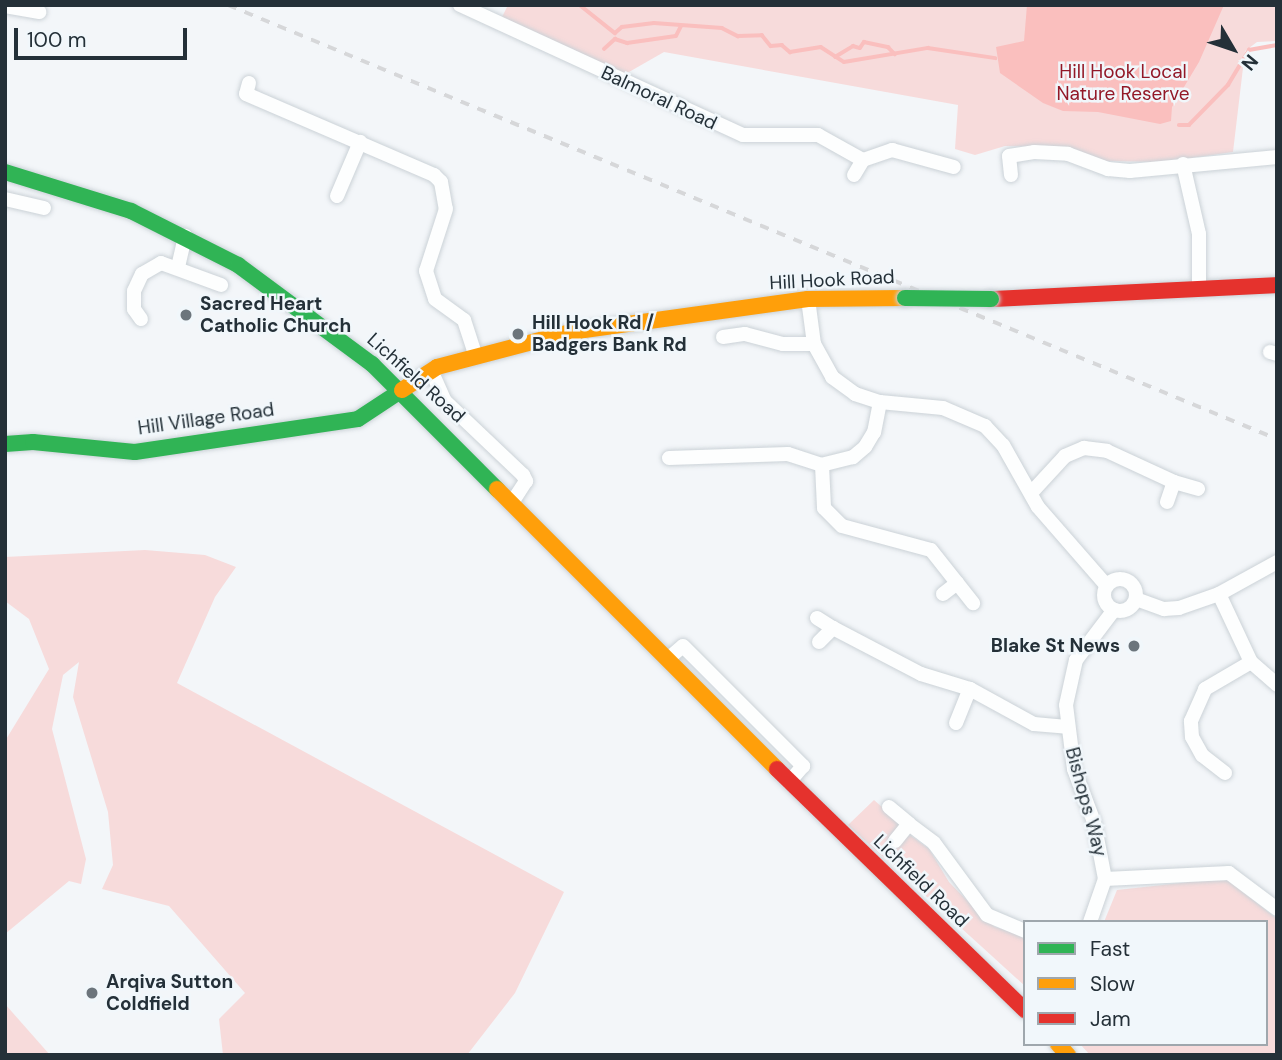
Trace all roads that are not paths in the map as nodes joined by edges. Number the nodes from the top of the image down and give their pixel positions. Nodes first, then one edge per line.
1 (460, 5) edge
2 (5, 6) edge
3 (39, 12) dead end
4 (245, 95) dead end
5 (360, 142) junction
6 (1277, 157) edge
7 (863, 160) junction
8 (1183, 164) junction
9 (954, 167) dead end
10 (5, 172) edge
11 (854, 175) dead end
12 (1011, 175) dead end
13 (337, 196) dead end
14 (5, 199) edge
15 (44, 208) dead end
16 (185, 236) junction
17 (177, 267) junction
18 (221, 285) dead end
19 (1277, 285) edge
20 (1199, 289) junction
21 (808, 299) junction
22 (141, 319) dead end
23 (723, 337) dead end
24 (814, 344) junction
25 (476, 356) junction
26 (431, 370) junction
27 (404, 391) junction
28 (880, 402) junction
29 (5, 444) edge
30 (669, 458) dead end
31 (822, 465) junction
32 (1174, 482) junction
33 (1198, 489) dead end
34 (1031, 493) junction
35 (513, 500) junction
36 (1167, 502) dead end
37 (1277, 562) edge
38 (957, 583) junction
39 (1106, 585) junction
40 (943, 594) dead end
41 (1219, 594) junction
42 (1136, 599) junction
43 (973, 603) dead end
44 (1114, 610) junction
45 (817, 618) dead end
46 (833, 628) junction
47 (819, 642) dead end
48 (1251, 662) junction
49 (1277, 685) edge
50 (970, 689) junction
51 (957, 720) dead end
52 (1067, 727) junction
53 (1202, 755) junction
54 (1192, 768) dead end
55 (1225, 773) dead end
56 (889, 807) dead end
57 (909, 824) junction
58 (895, 841) dead end
59 (1105, 879) junction
60 (1277, 909) edge
61 (1091, 920) edge
62 (1023, 930) edge
63 (1023, 1008) edge

1 - 7 street, Balmoral Road
2 - 3 street
4 - 5 street
5 - 13 street
5 - 25 street
6 - 8 street
7 - 9 street
7 - 11 street
8 - 12 street
8 - 20 street
10 - 16 main road, Lichfield Road
14 - 15 street
16 - 17 street
16 - 27 main road, Lichfield Road
17 - 18 street
17 - 22 street
19 - 20 main road, Hill Hook Road
20 - 21 main road, Hill Hook Road, bridge
21 - 24 street
21 - 25 main road, Hill Hook Road
23 - 24 street
24 - 28 street
25 - 26 main road, Hill Hook Road
26 - 27 main road, Hill Hook Road
26 - 35 street
27 - 29 main road, Hill Village Road
27 - 35 main road, Lichfield Road
28 - 31 street
28 - 34 street
30 - 31 street
31 - 38 street
32 - 33 street
32 - 34 street
32 - 36 street
34 - 39 street
35 - 63 main road, Lichfield Road
37 - 41 street
38 - 40 street
38 - 43 street
39 - 42 street
39 - 44 street
41 - 42 street
41 - 48 street
42 - 44 street
44 - 52 street, Bishops Way
45 - 46 street
46 - 47 street
46 - 50 street
48 - 49 street
48 - 53 street
50 - 51 street
50 - 52 street
52 - 59 street, Bishops Way
53 - 54 street
53 - 55 street
56 - 57 street
57 - 58 street
57 - 62 street
59 - 60 street
59 - 61 street, Bishops Way

